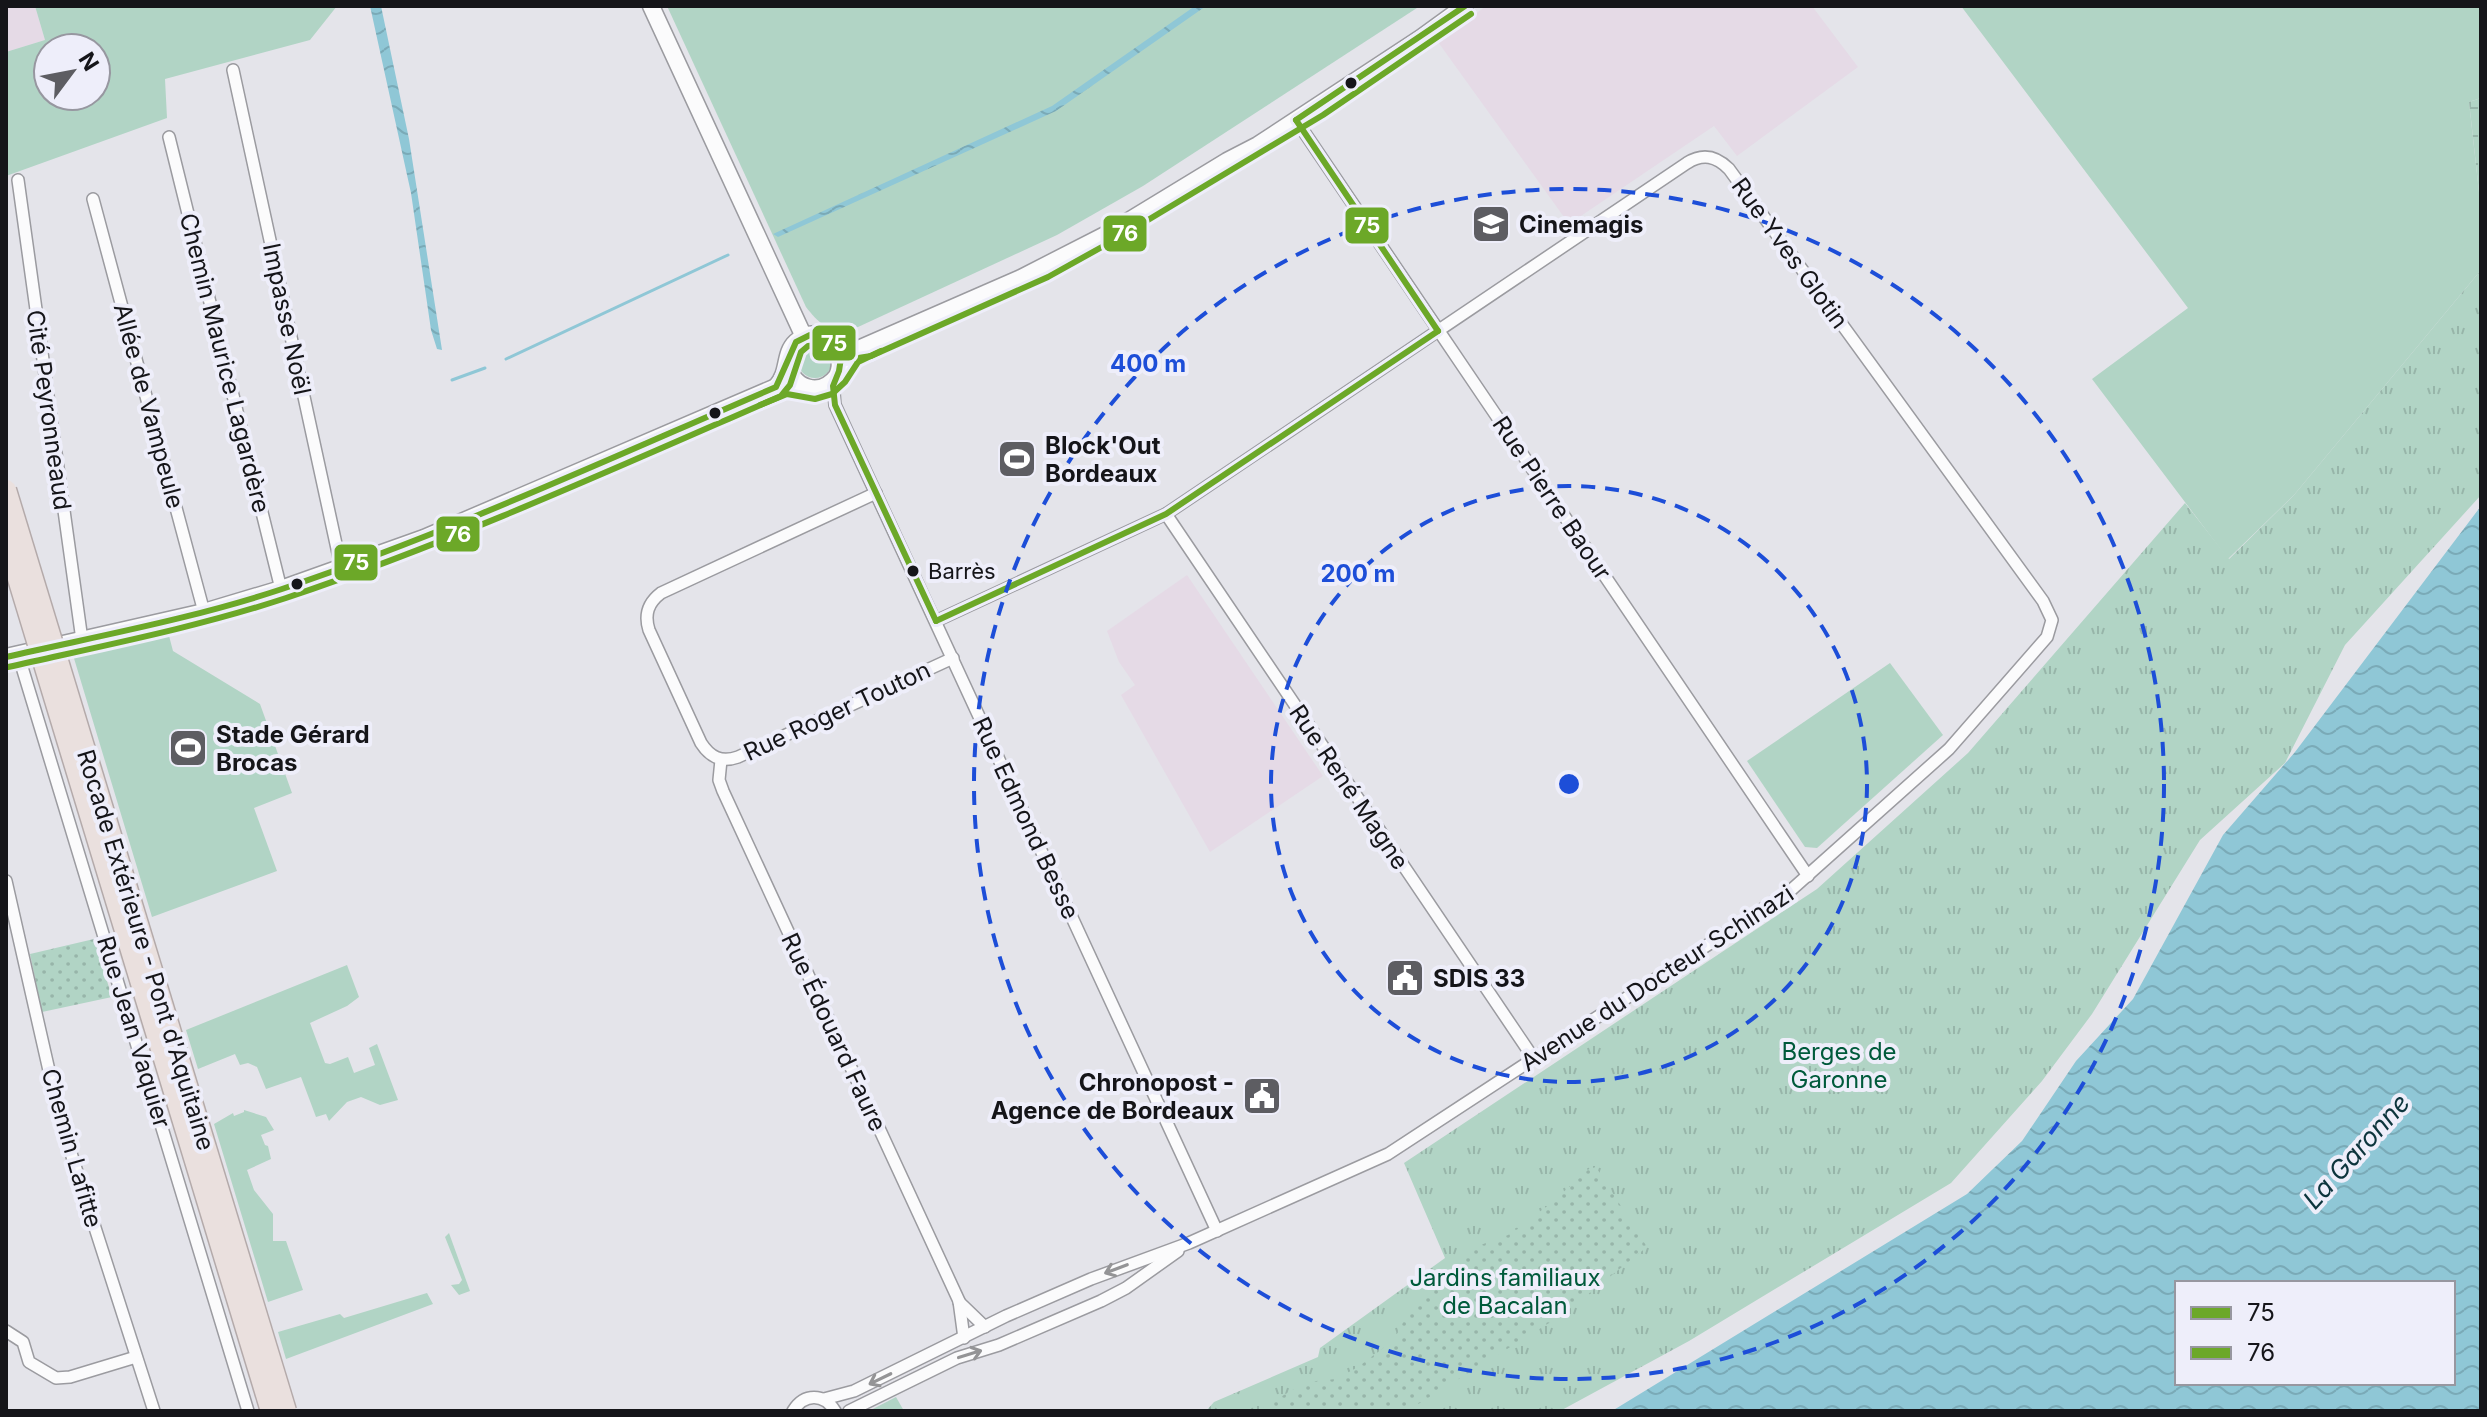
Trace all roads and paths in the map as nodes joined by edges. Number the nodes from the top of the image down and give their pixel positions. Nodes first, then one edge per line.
1 (651, 6) edge
2 (1465, 6) edge
3 (233, 70) dead end
4 (1296, 120) junction
5 (169, 137) dead end
6 (18, 180) dead end
7 (93, 199) dead end
8 (1438, 331) junction
9 (804, 337) junction
10 (835, 344) junction
11 (856, 350) junction
12 (788, 364) junction
13 (837, 376) junction
14 (776, 387) junction
15 (808, 387) junction
16 (835, 405) junction
17 (6, 490) edge
18 (876, 493) junction
19 (1166, 514) junction
20 (6, 539) edge
21 (341, 567) junction
22 (281, 589) junction
23 (204, 612) junction
24 (2052, 620) joint
25 (936, 621) junction
26 (82, 640) junction
27 (12, 656) edge
28 (953, 658) junction
29 (721, 760) junction
30 (1808, 876) junction
31 (6, 881) edge
32 (11, 923) edge
33 (1534, 1059) junction
34 (1217, 1231) junction
35 (1189, 1243) junction
36 (959, 1301) junction
37 (985, 1327) junction
38 (6, 1331) edge
39 (964, 1338) junction
40 (136, 1357) junction
41 (824, 1399) junction
42 (154, 1411) edge
43 (248, 1411) edge
44 (271, 1411) edge
45 (286, 1411) edge
46 (793, 1411) edge
47 (835, 1411) edge
48 (849, 1411) edge

1 - 9 main road
2 - 4 main road
3 - 21 street, Impasse Noël
4 - 8 street, Rue Pierre Baour
4 - 11 main road
5 - 22 street, Chemin Maurice Lagardère
6 - 26 street, Cité Peyronneaud
7 - 23 street, Allée de Vampeule
8 - 19 street
8 - 24 street, Rue Yves Glotin
8 - 30 street, Rue Pierre Baour
9 - 10 main road
9 - 12 main road
10 - 11 main road
10 - 13 main road
11 - 13 main road
12 - 14 main road
12 - 15 main road
13 - 15 main road
13 - 16 street, Rue Edmond Besse
14 - 15 main road
14 - 21 main road
15 - 16 street, Rue Edmond Besse
16 - 18 street, Rue Edmond Besse
17 - 45 highway, Rocade Extérieure - Pont d'Aquitaine, bridge
18 - 25 street, Rue Edmond Besse
18 - 29 street, Rue Roger Touton
19 - 25 street
19 - 33 street, Rue René Magne
20 - 44 highway, bridge
21 - 22 main road
22 - 23 main road
23 - 26 main road
24 - 30 street, Avenue du Docteur Schinazi
25 - 28 street, Rue Edmond Besse
26 - 27 main road
27 - 43 street, Rue Jean Vaquier
28 - 29 street, Rue Roger Touton
28 - 34 street, Rue Edmond Besse
29 - 36 street, Rue Édouard Faure
30 - 33 street, Avenue du Docteur Schinazi
31 - 32 street, Chemin Lafitte
32 - 40 street, Chemin Lafitte
33 - 34 street, Avenue du Docteur Schinazi
34 - 35 street, Avenue du Docteur Schinazi
35 -> 37 street, Avenue du Docteur Schinazi
48 -> 35 street, Avenue du Docteur Schinazi
36 - 37 street, Rue Édouard Faure
36 - 39 street, Rue Édouard Faure
37 - 39 street, Avenue du Docteur Schinazi
38 - 40 street
39 -> 41 street, Avenue du Docteur Schinazi
40 - 42 street, Chemin Lafitte
41 - 46 street, Avenue du Docteur Schinazi
41 - 47 street

